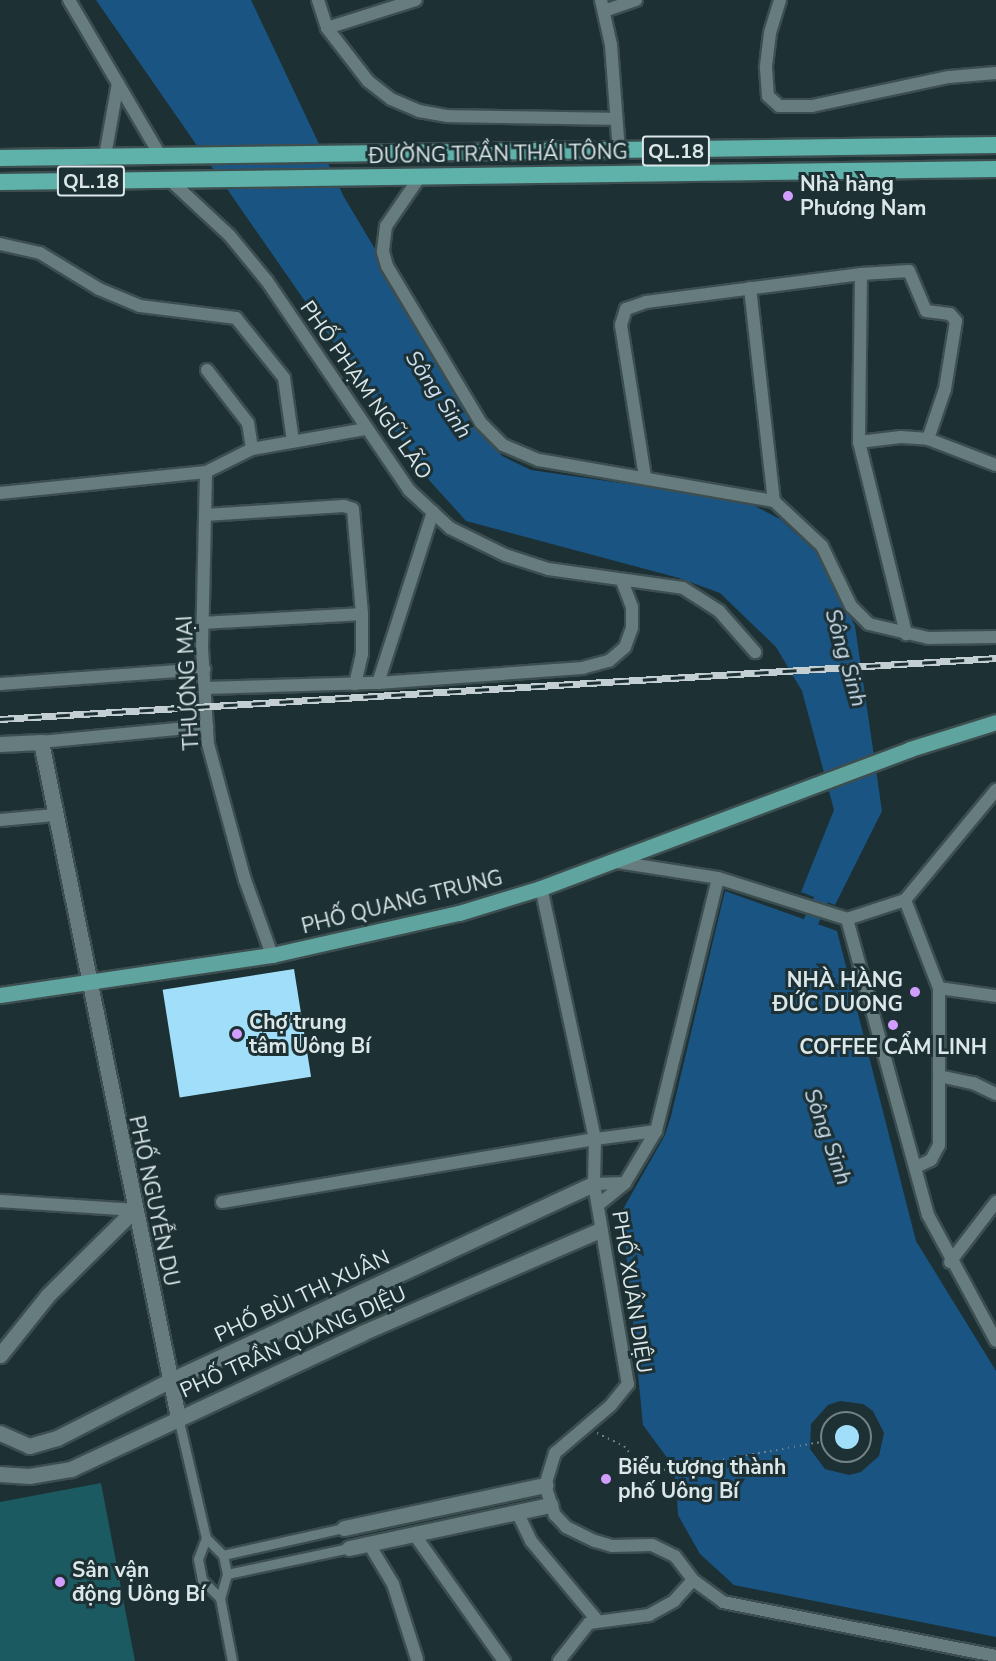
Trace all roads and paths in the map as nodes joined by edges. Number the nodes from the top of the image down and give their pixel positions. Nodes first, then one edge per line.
1 (69, 0) edge
2 (318, 0) edge
3 (416, 0) edge
4 (636, 0) edge
5 (780, 0) edge
6 (603, 5) edge
7 (327, 28) junction
8 (996, 72) edge
9 (118, 83) junction
10 (616, 119) junction
11 (996, 146) edge
12 (619, 152) junction
13 (165, 155) junction
14 (105, 156) junction
15 (0, 158) edge
16 (996, 169) edge
17 (419, 178) junction
18 (176, 180) junction
19 (0, 182) edge
20 (0, 244) edge
21 (861, 274) junction
22 (750, 288) junction
23 (207, 370) dead end
24 (366, 429) junction
25 (928, 440) junction
26 (293, 441) junction
27 (859, 442) junction
28 (252, 449) junction
29 (996, 465) edge
30 (206, 472) junction
31 (645, 477) junction
32 (0, 493) edge
33 (774, 501) junction
34 (433, 512) junction
35 (206, 515) junction
36 (623, 583) junction
37 (362, 614) junction
38 (203, 623) junction
39 (906, 634) junction
40 (996, 637) edge
41 (755, 652) dead end
42 (204, 669) junction
43 (378, 683) junction
44 (0, 684) edge
45 (355, 684) junction
46 (205, 688) junction
47 (996, 722) edge
48 (207, 726) junction
49 (41, 742) junction
50 (0, 744) edge
51 (996, 790) edge
52 (55, 815) junction
53 (0, 820) edge
54 (611, 861) junction
55 (718, 878) junction
56 (541, 888) junction
57 (905, 900) junction
58 (848, 920) junction
59 (272, 955) junction
60 (88, 983) junction
61 (939, 988) junction
62 (0, 995) edge
63 (996, 996) edge
64 (939, 1076) junction
65 (996, 1094) edge
66 (656, 1131) junction
67 (595, 1139) junction
68 (916, 1167) junction
69 (594, 1184) junction
70 (625, 1184) junction
71 (0, 1201) edge
72 (222, 1202) dead end
73 (996, 1202) edge
74 (597, 1205) junction
75 (134, 1210) junction
76 (600, 1230) junction
77 (951, 1262) junction
78 (996, 1341) edge
79 (0, 1355) edge
80 (171, 1380) junction
81 (178, 1417) junction
82 (0, 1433) edge
83 (571, 1438) junction
84 (821, 1442) junction
85 (0, 1474) edge
86 (545, 1485) junction
87 (550, 1505) junction
88 (517, 1512) junction
89 (385, 1519) junction
90 (345, 1528) joint
91 (414, 1534) junction
92 (206, 1538) junction
93 (391, 1539) junction
94 (369, 1544) junction
95 (349, 1548) joint
96 (223, 1555) junction
97 (227, 1574) junction
98 (693, 1580) junction
99 (220, 1598) junction
100 (598, 1621) junction
101 (996, 1656) edge
102 (417, 1659) dead end
103 (232, 1661) edge
104 (504, 1661) edge
105 (559, 1661) edge

1 - 9 street
2 - 7 street
3 - 7 street
4 - 6 street
5 - 8 street
6 - 10 street
7 - 10 street
9 - 13 street
9 - 14 street
10 - 12 street
11 - 12 highway, ĐƯỜNG TRẦN THÁI TÔNG / QL.18
12 - 13 highway, ĐƯỜNG TRẦN THÁI TÔNG / QL.18
13 - 14 highway, ĐƯỜNG TRẦN THÁI TÔNG / QL.18
14 - 15 highway, ĐƯỜNG TRẦN THÁI TÔNG / QL.18
16 - 17 highway, ĐƯỜNG TRẦN THÁI TÔNG / QL.18
17 - 18 highway, ĐƯỜNG TRẦN THÁI TÔNG / QL.18
17 - 31 street
18 - 19 highway, ĐƯỜNG TRẦN THÁI TÔNG / QL.18
18 - 24 street, PHỐ PHẠM NGŨ LÃO
20 - 26 street
21 - 22 street
21 - 25 street
21 - 27 street
22 - 31 street
22 - 33 street
23 - 28 street
24 - 26 street
24 - 34 street, PHỐ PHẠM NGŨ LÃO
25 - 27 street
25 - 29 street
26 - 28 street
27 - 39 street
28 - 30 street
30 - 32 street
30 - 35 street, THƯƠNG MẠI
31 - 33 street
33 - 39 street
34 - 36 street, PHỐ PHẠM NGŨ LÃO
34 - 43 street
35 - 37 street
35 - 38 street, THƯƠNG MẠI
36 - 41 street, PHỐ PHẠM NGŨ LÃO
36 - 43 street
37 - 38 street
37 - 45 street
38 - 42 street, THƯƠNG MẠI
39 - 40 street
42 - 44 street
42 - 46 street, THƯƠNG MẠI
43 - 45 street
45 - 46 street
46 - 48 street, THƯƠNG MẠI
47 - 54 main road, PHỐ QUANG TRUNG
48 - 49 street
48 - 59 street, THƯƠNG MẠI
49 - 50 street
49 - 52 street, PHỐ NGUYỄN DU
51 - 57 street
52 - 53 street
52 - 60 street, PHỐ NGUYỄN DU
54 - 55 street
54 - 56 main road, PHỐ QUANG TRUNG
55 - 58 street
55 - 66 street, PHỐ XUÂN DIỆU
56 - 59 main road, PHỐ QUANG TRUNG
56 - 67 street
57 - 58 street
57 - 61 street
58 - 68 street
59 - 60 main road, PHỐ QUANG TRUNG
60 - 62 main road, PHỐ QUANG TRUNG
60 - 75 street, PHỐ NGUYỄN DU
61 - 63 street
61 - 64 street
64 - 65 street
64 - 68 street
66 - 67 street
66 - 70 street, PHỐ XUÂN DIỆU
67 - 69 street
67 - 72 street
68 - 77 street
69 - 70 street, PHỐ BÙI THỊ XUÂN
69 - 74 street
69 - 80 street, PHỐ BÙI THỊ XUÂN
70 - 74 street, PHỐ XUÂN DIỆU
71 - 75 street
73 - 77 street
74 - 76 street, PHỐ XUÂN DIỆU
75 - 79 street
75 - 80 street, PHỐ NGUYỄN DU
76 - 81 street, PHỐ TRẦN QUANG DIỆU
76 - 83 street, PHỐ XUÂN DIỆU
77 - 78 street
80 - 81 street, PHỐ NGUYỄN DU
80 - 82 street, PHỐ BÙI THỊ XUÂN
81 - 85 street, PHỐ TRẦN QUANG DIỆU
81 - 92 street, PHỐ NGUYỄN DU
83 - 84 path
83 - 86 street, PHỐ XUÂN DIỆU
84 - 84 path
86 - 87 street
86 - 89 street
87 - 88 street
87 - 98 street
88 - 91 street
88 - 100 street
89 - 90 street
89 - 93 street
90 - 96 street
91 - 93 street
91 - 104 street
92 - 96 street
92 - 99 street
93 - 94 street
94 - 95 street
94 - 102 street
95 - 97 street
96 - 97 street
97 - 99 street
98 - 100 street
98 - 101 street
99 - 103 street
100 - 105 street

